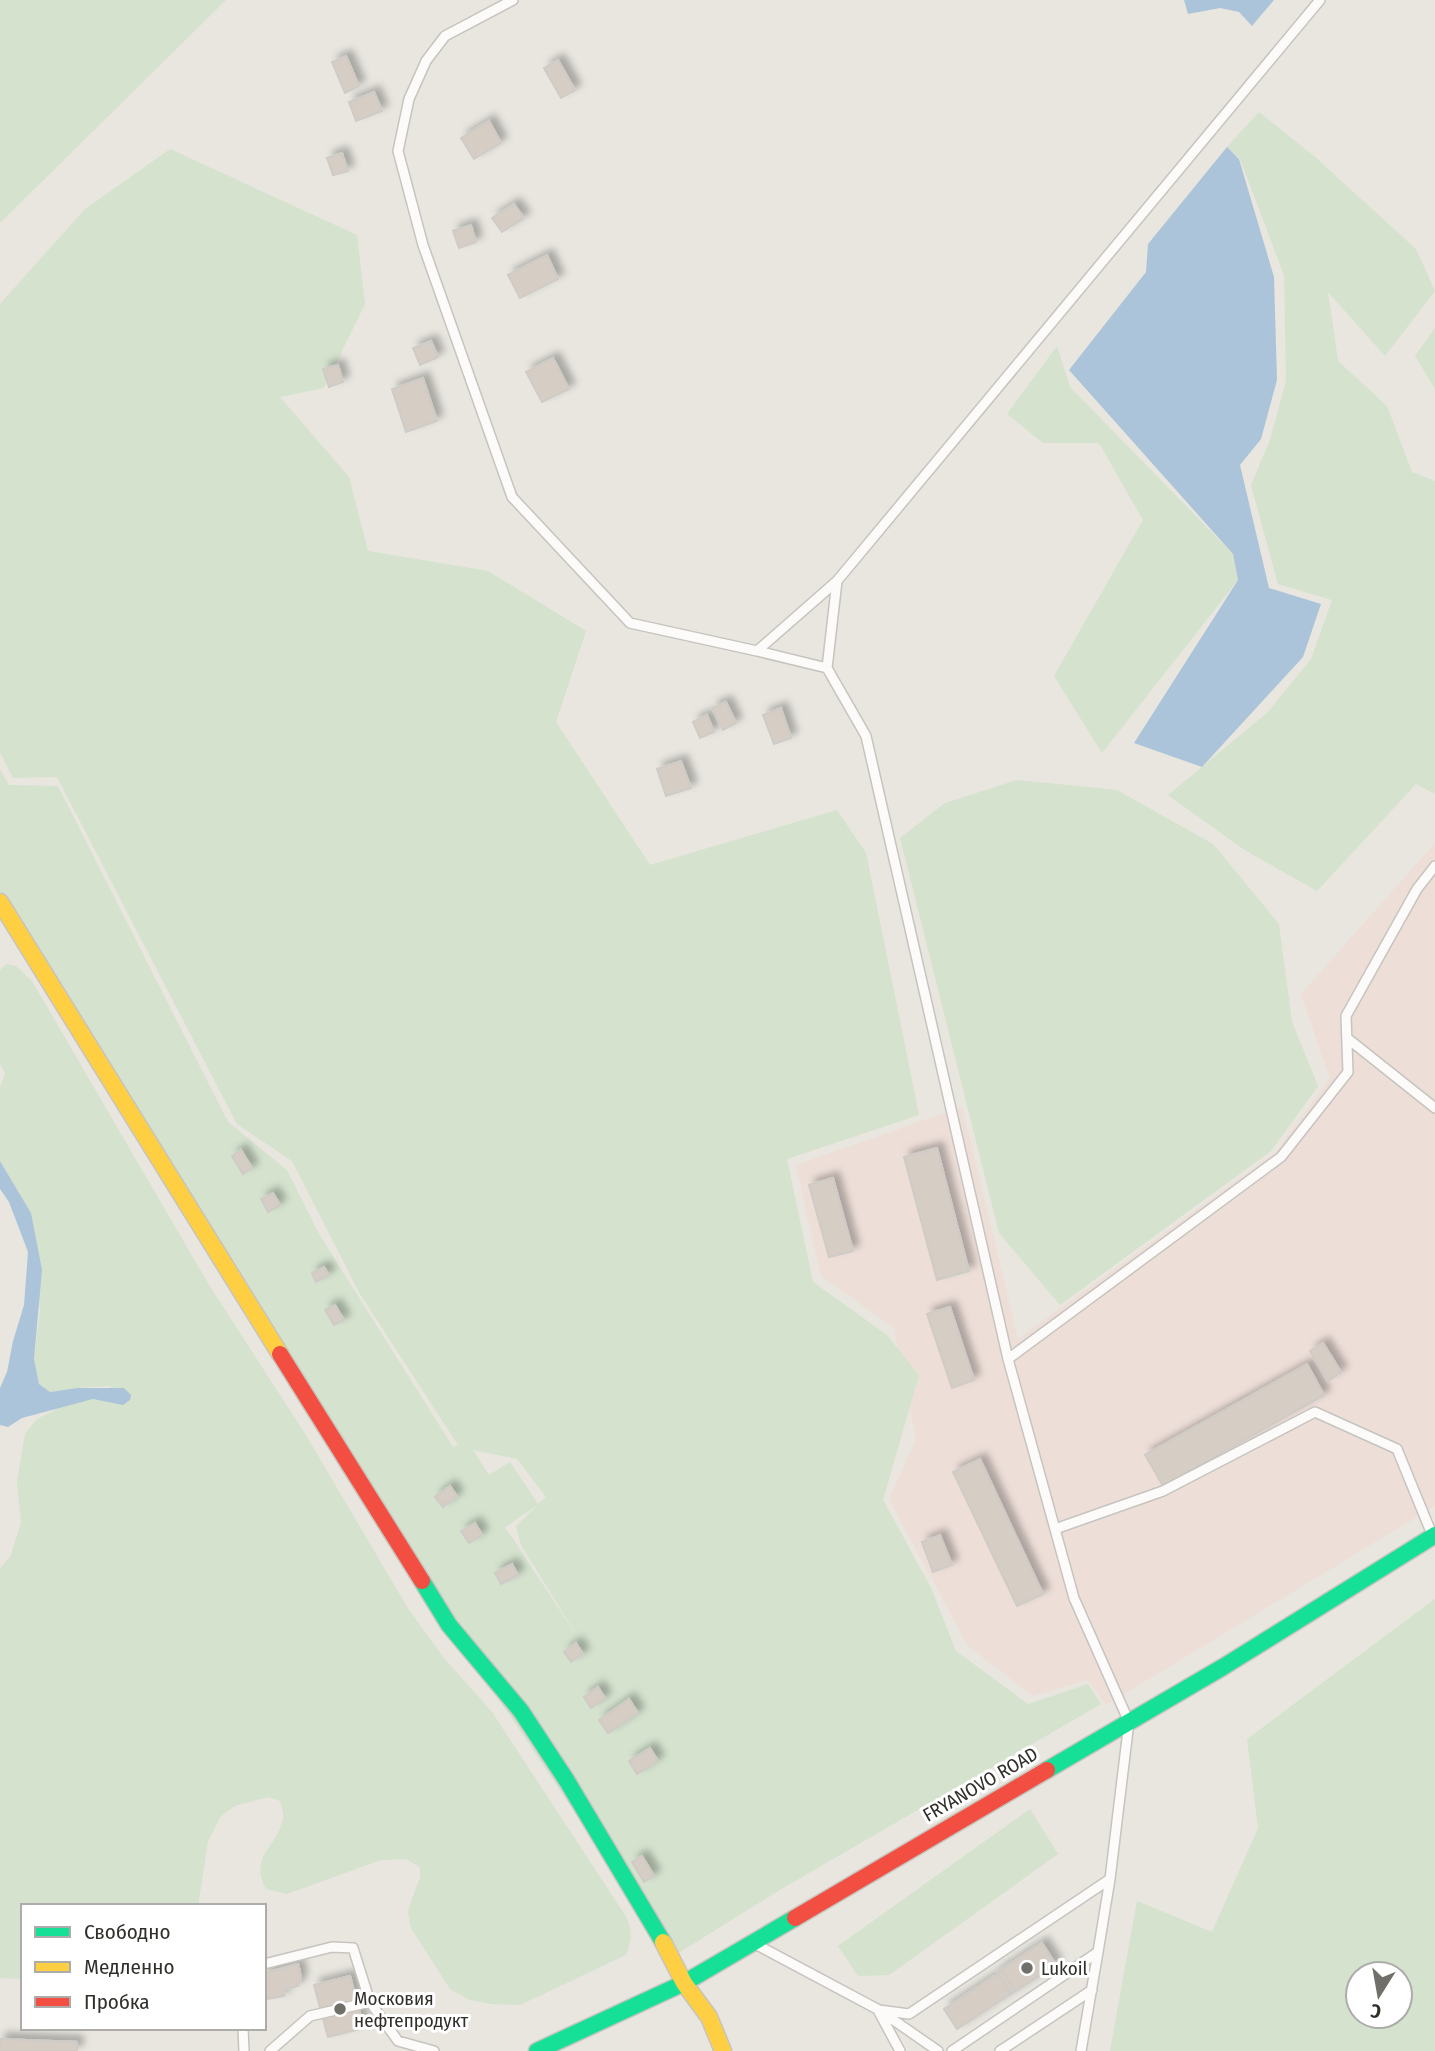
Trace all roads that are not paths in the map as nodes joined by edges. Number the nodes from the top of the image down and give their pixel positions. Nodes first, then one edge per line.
1 (513, 0) edge
2 (1320, 0) edge
3 (837, 581) junction
4 (757, 651) junction
5 (827, 668) junction
6 (1435, 866) edge
7 (0, 902) edge
8 (1347, 1038) junction
9 (1435, 1108) edge
10 (1008, 1359) junction
11 (1055, 1529) junction
12 (1434, 1536) edge
13 (1129, 1722) junction
14 (1110, 1879) junction
15 (753, 1943) junction
16 (1098, 1952) junction
17 (266, 1964) edge
18 (684, 1983) junction
19 (1092, 1990) junction
20 (370, 2002) junction
21 (879, 2010) junction
22 (243, 2030) edge
23 (244, 2051) edge
24 (270, 2051) edge
25 (434, 2051) edge
26 (537, 2051) edge
27 (723, 2051) edge
28 (900, 2051) edge
29 (938, 2051) edge
30 (952, 2051) edge
31 (1000, 2051) edge
32 (1081, 2051) edge

1 - 4 lane
2 - 3 lane
3 - 4 lane
3 - 5 lane
4 - 5 lane
5 - 10 lane
6 - 8 lane
7 - 18 street
8 - 9 lane
8 - 10 lane
10 - 11 lane
11 - 12 lane
11 - 13 lane
12 - 13 street, FRYANOVO ROAD
13 - 14 lane
13 - 15 street, FRYANOVO ROAD
14 - 16 lane
14 - 21 lane
15 - 18 street, FRYANOVO ROAD
15 - 21 lane
16 - 19 lane
16 - 30 lane
17 - 20 lane
18 - 26 street, FRYANOVO ROAD
18 - 27 street
19 - 31 lane
19 - 32 lane
20 - 24 lane
20 - 25 lane
21 - 28 lane
21 - 29 lane
22 - 23 lane

